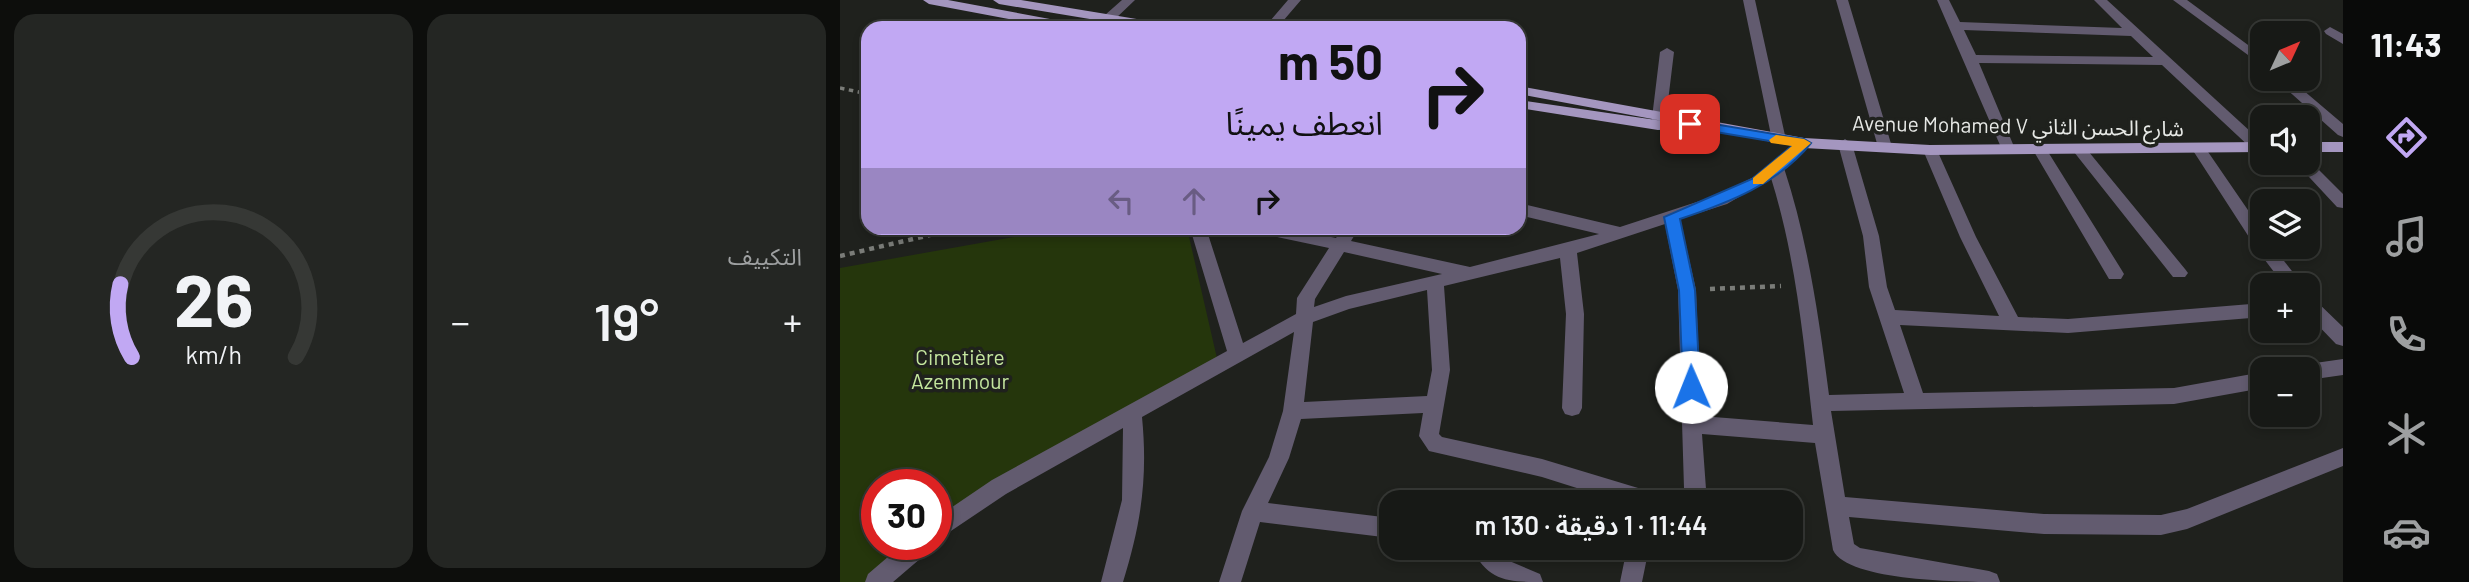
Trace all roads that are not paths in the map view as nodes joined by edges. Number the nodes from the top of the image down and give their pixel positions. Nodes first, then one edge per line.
1 (929, 0) edge
2 (999, 0) edge
3 (1129, 0) edge
4 (1294, 0) edge
5 (1749, 0) edge
6 (1842, 0) edge
7 (1943, 0) edge
8 (2100, 0) edge
9 (2179, 0) edge
10 (1109, 18) junction
11 (1040, 21) edge
12 (1126, 21) edge
13 (1276, 21) edge
14 (1954, 26) junction
15 (2330, 31) dead end
16 (2137, 32) junction
17 (2343, 40) edge
18 (1667, 52) dead end
19 (2250, 52) edge
20 (1971, 59) junction
21 (2166, 61) junction
22 (2296, 91) edge
23 (1526, 92) edge
24 (1526, 105) edge
25 (1659, 120) junction
26 (2343, 132) edge
27 (2250, 138) edge
28 (1779, 140) junction
29 (1804, 143) junction
30 (1845, 144) junction
31 (2343, 146) edge
32 (1885, 147) junction
33 (2250, 147) edge
34 (2320, 147) edge
35 (2008, 149) junction
36 (2078, 149) junction
37 (2199, 149) junction
38 (1930, 150) junction
39 (2040, 150) junction
40 (1776, 168) junction
41 (2315, 175) edge
42 (2343, 204) edge
43 (1526, 211) edge
44 (1672, 217) junction
45 (2250, 226) edge
46 (1621, 233) junction
47 (1200, 235) edge
48 (1298, 235) edge
49 (1345, 235) edge
50 (1339, 243) junction
51 (1568, 250) junction
52 (2273, 259) edge
53 (2179, 272) dead end
54 (2284, 273) edge
55 (1472, 274) junction
56 (2115, 274) dead end
57 (1435, 283) junction
58 (2250, 311) edge
59 (2320, 315) edge
60 (1887, 317) junction
61 (1302, 319) junction
62 (2011, 324) junction
63 (2342, 335) edge
64 (1238, 356) junction
65 (2343, 367) edge
66 (2320, 370) edge
67 (2250, 382) edge
68 (1916, 401) junction
69 (1820, 403) junction
70 (1437, 404) junction
71 (1572, 408) dead end
72 (1293, 411) junction
73 (1132, 415) junction
74 (1691, 424) junction
75 (1824, 435) junction
76 (2343, 457) edge
77 (1612, 490) edge
78 (1694, 490) edge
79 (1838, 506) junction
80 (1253, 511) junction
81 (952, 520) edge
82 (1379, 527) edge
83 (901, 560) edge
84 (1493, 560) edge
85 (1636, 560) edge
86 (876, 582) edge
87 (1112, 582) edge
88 (1230, 582) edge
89 (1532, 582) edge
90 (1631, 582) edge
91 (1989, 582) edge

1 - 11 main road
2 - 10 main road
3 - 10 street
4 - 13 street
5 - 28 street
6 - 32 street
7 - 14 street
8 - 16 street
9 - 19 street
10 - 12 main road
14 - 16 street
14 - 20 street
15 - 17 street
16 - 21 street
18 - 25 street
20 - 21 street
20 - 35 street
21 - 27 street
22 - 26 street
23 - 25 main road, Avenue Mohamed V شارع الحسن الثاني
24 - 25 main road, Avenue Mohamed V شارع الحسن الثاني
25 - 28 main road, Avenue Mohamed V شارع الحسن الثاني
28 - 29 main road, Avenue Mohamed V شارع الحسن الثاني
29 - 30 main road, Avenue Mohamed V شارع الحسن الثاني
29 - 40 street
30 - 32 main road, Avenue Mohamed V شارع الحسن الثاني
30 - 60 street
31 - 34 main road
32 - 38 main road, Avenue Mohamed V شارع الحسن الثاني
33 - 37 main road, Avenue Mohamed V شارع الحسن الثاني
35 - 38 main road, Avenue Mohamed V شارع الحسن الثاني
35 - 39 main road, Avenue Mohamed V شارع الحسن الثاني
36 - 37 main road, Avenue Mohamed V شارع الحسن الثاني
36 - 39 main road, Avenue Mohamed V شارع الحسن الثاني
36 - 53 street
37 - 45 street
38 - 62 street
39 - 56 street
40 - 44 street
40 - 69 street
41 - 42 street
43 - 46 street
44 - 46 street
44 - 74 street
46 - 51 street
47 - 64 street
48 - 50 street
49 - 50 street
50 - 55 street
50 - 61 street
51 - 55 street
51 - 71 street
52 - 54 street
55 - 57 street
57 - 61 street
57 - 70 street
58 - 62 street
59 - 63 street
60 - 62 street
60 - 68 street
61 - 64 street
61 - 72 street
64 - 73 street
65 - 66 street
67 - 68 street
68 - 69 street
69 - 75 street
70 - 72 street
70 - 77 street
72 - 80 street
73 - 81 street
73 - 87 street
74 - 75 street
74 - 78 street
75 - 79 street
76 - 79 street
79 - 91 street
80 - 82 street
80 - 88 street
83 - 86 street
84 - 89 street
85 - 90 street

